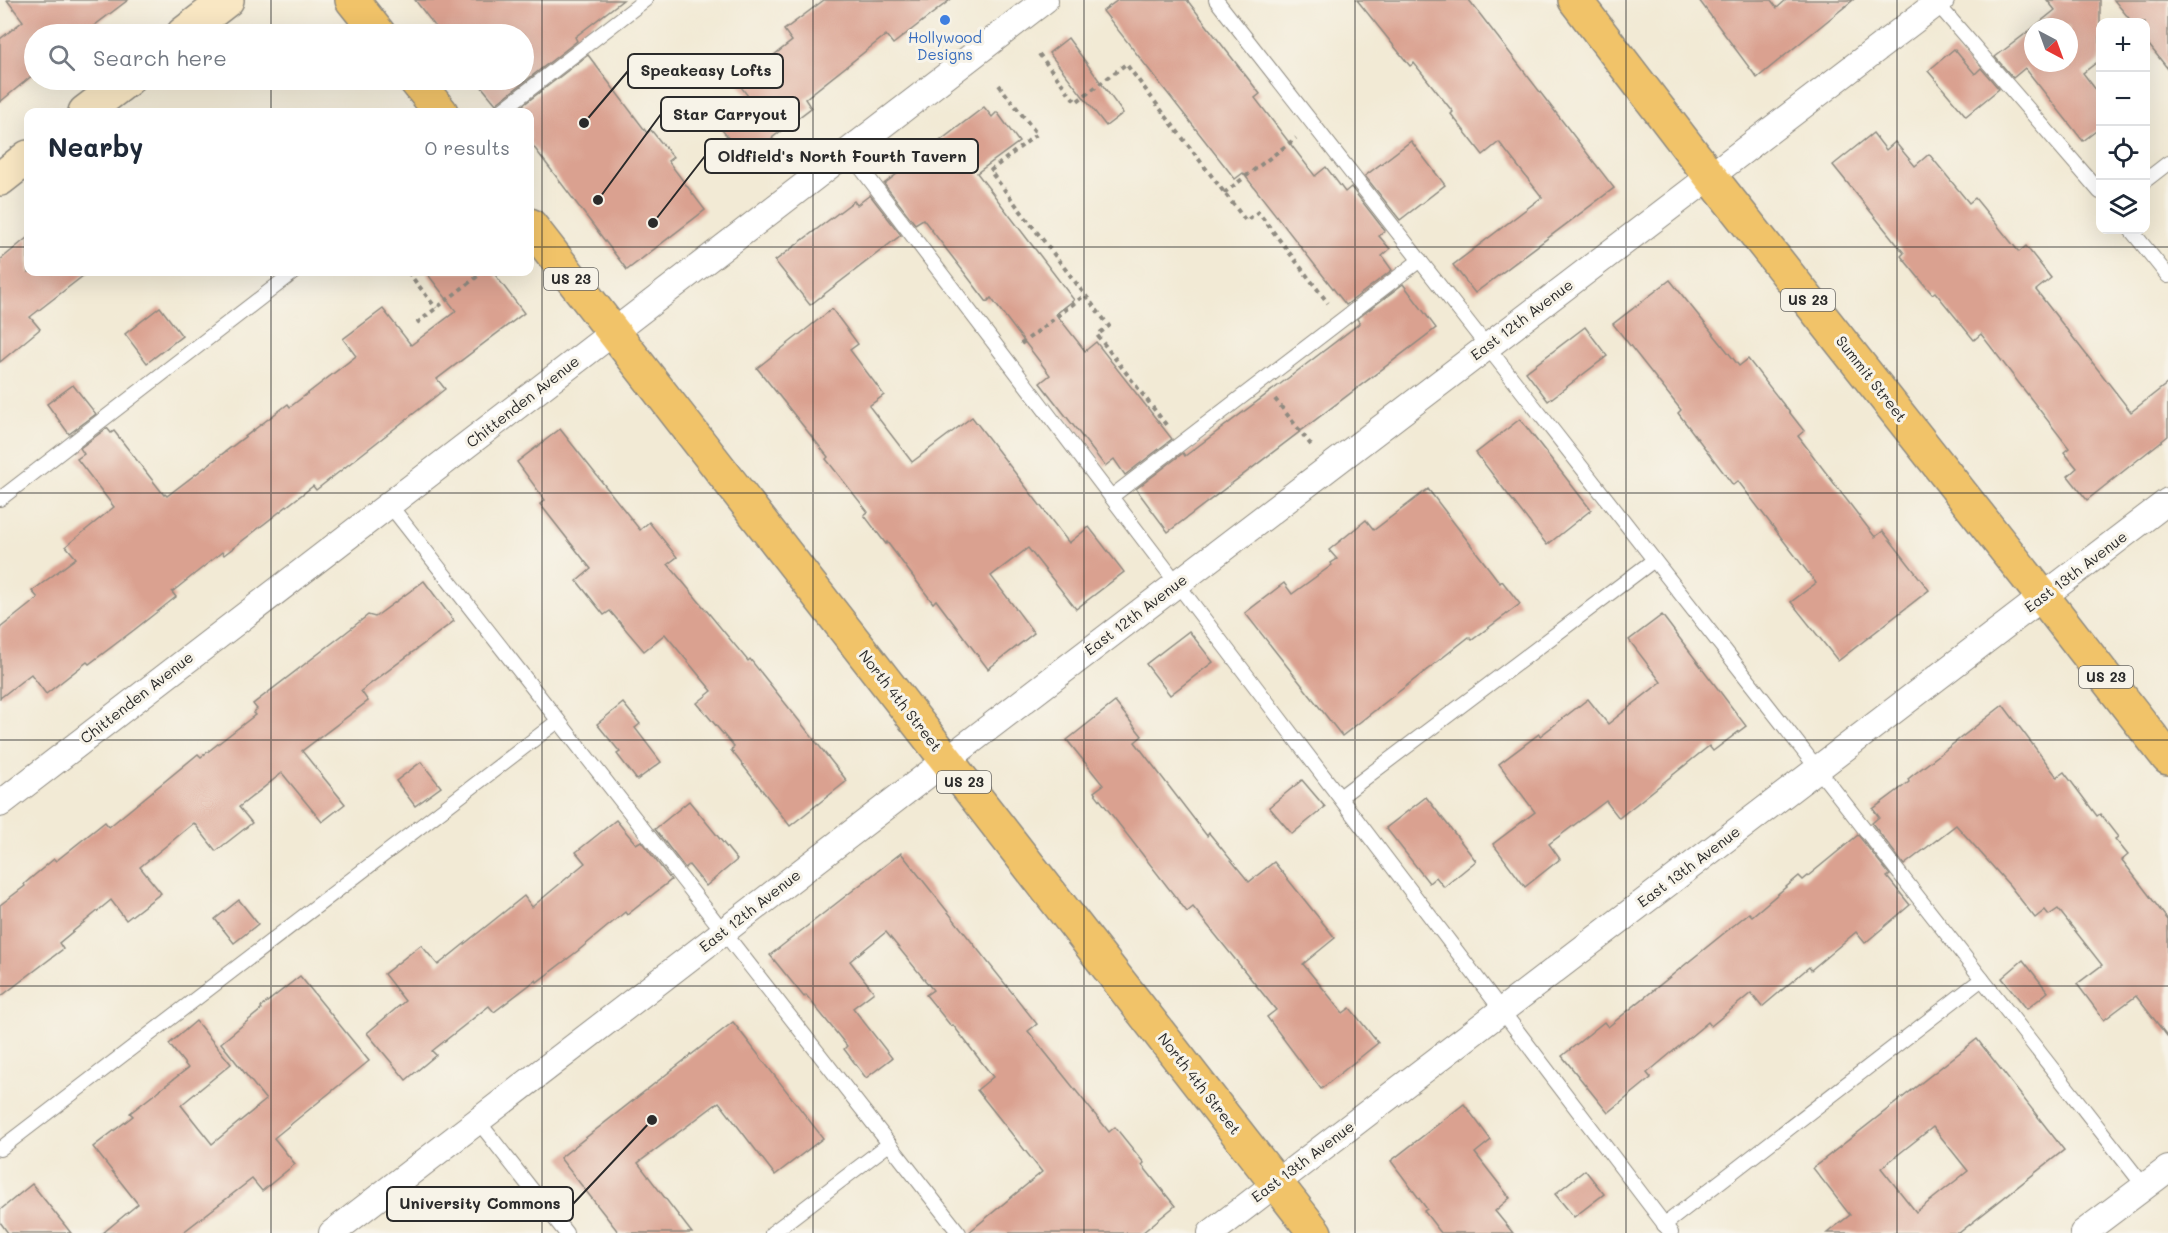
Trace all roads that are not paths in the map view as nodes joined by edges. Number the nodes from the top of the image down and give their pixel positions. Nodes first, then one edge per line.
1 (227, 0) edge
2 (352, 0) edge
3 (645, 0) edge
4 (1045, 0) edge
5 (1216, 0) edge
6 (1575, 0) edge
7 (1937, 1) edge
8 (196, 24) edge
9 (371, 24) edge
10 (534, 86) edge
11 (114, 90) edge
12 (423, 90) edge
13 (528, 90) edge
14 (90, 108) edge
15 (438, 108) edge
16 (505, 108) edge
17 (848, 151) junction
18 (24, 160) edge
19 (2168, 163) edge
20 (1710, 176) junction
21 (2150, 176) edge
22 (0, 179) edge
23 (2096, 187) edge
24 (534, 230) edge
25 (2134, 234) edge
26 (1420, 261) junction
27 (289, 276) edge
28 (2168, 276) edge
29 (613, 332) junction
30 (1488, 346) junction
31 (1111, 497) junction
32 (0, 499) edge
33 (2168, 501) edge
34 (389, 504) junction
35 (1654, 560) junction
36 (1177, 584) junction
37 (2043, 597) junction
38 (558, 721) junction
39 (2168, 758) edge
40 (946, 760) junction
41 (1818, 769) junction
42 (1340, 797) junction
43 (0, 804) edge
44 (723, 932) junction
45 (1982, 979) junction
46 (1501, 1010) junction
47 (478, 1121) junction
48 (889, 1144) junction
49 (0, 1149) edge
50 (2160, 1180) edge
51 (1276, 1183) junction
52 (1668, 1229) edge
53 (333, 1233) edge
54 (566, 1233) edge
55 (772, 1233) edge
56 (959, 1233) edge
57 (1211, 1233) edge
58 (1315, 1233) edge
59 (2083, 1233) edge

1 - 8 street
2 - 9 main road
3 - 10 lane
4 - 17 street, Chittenden Avenue
5 - 26 lane
6 - 20 main road, Summit Street / US 23
7 - 20 street, East 12th Avenue
7 - 23 lane
11 - 14 street
12 - 15 main road
13 - 16 lane
17 - 29 street, Chittenden Avenue
17 - 31 lane
18 - 22 street
19 - 21 lane
20 - 30 street, East 12th Avenue
20 - 37 main road, Summit Street / US 23
24 - 29 main road, North 4th Street / US 23
25 - 28 lane
26 - 30 lane
26 - 31 lane
27 - 32 lane
29 - 34 street, Chittenden Avenue
29 - 40 main road, North 4th Street / US 23
30 - 35 lane
30 - 36 street, East 12th Avenue
31 - 36 lane
33 - 37 street, East 13th Avenue
34 - 38 lane
34 - 43 street, Chittenden Avenue
35 - 41 lane
35 - 42 lane
36 - 40 street, East 12th Avenue
36 - 42 lane
37 - 39 main road, Summit Street / US 23
37 - 41 street, East 13th Avenue
38 - 44 lane
38 - 49 lane
40 - 44 street, East 12th Avenue
40 - 51 main road, North 4th Street / US 23
41 - 45 lane
41 - 46 street, East 13th Avenue
42 - 46 lane
44 - 47 street, East 12th Avenue
44 - 48 lane
45 - 50 lane
45 - 52 lane
46 - 51 street, East 13th Avenue
46 - 52 lane
47 - 53 street, East 12th Avenue
47 - 54 lane
48 - 55 lane
48 - 56 lane
50 - 59 street
51 - 57 street, East 13th Avenue
51 - 58 main road, North 4th Street / US 23

